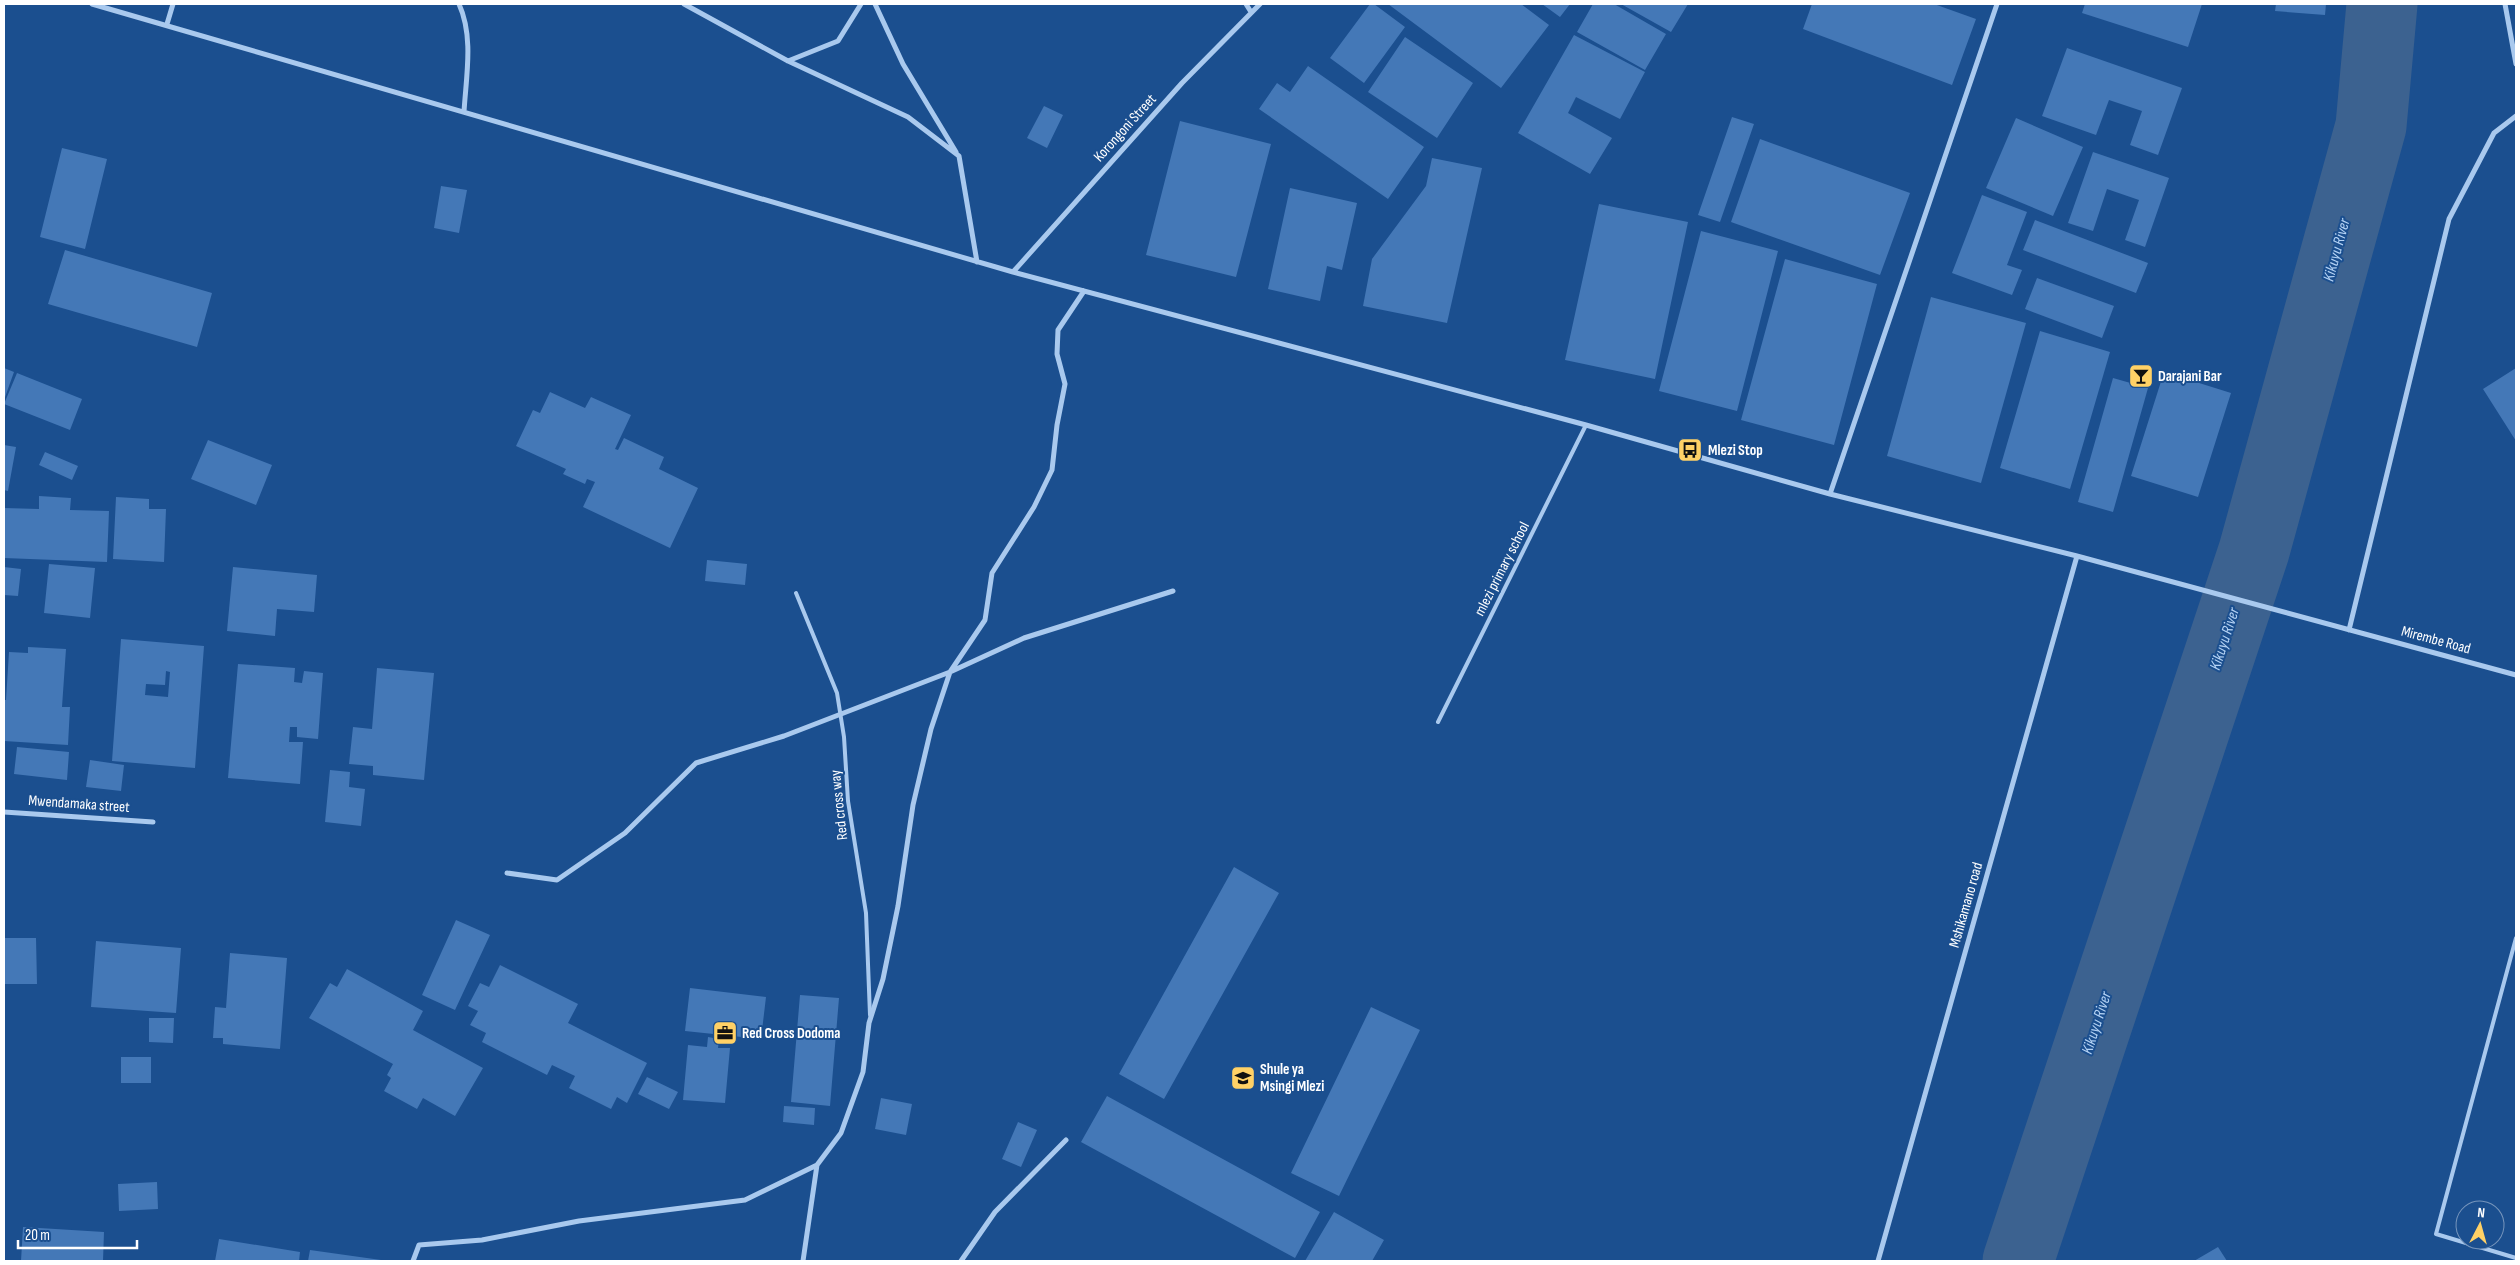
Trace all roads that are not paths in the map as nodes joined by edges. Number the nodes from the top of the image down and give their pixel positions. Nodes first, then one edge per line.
1 (92, 4) edge
2 (173, 4) edge
3 (459, 4) edge
4 (684, 4) edge
5 (861, 4) edge
6 (875, 4) edge
7 (1246, 4) edge
8 (1260, 4) edge
9 (1997, 4) edge
10 (2505, 4) edge
11 (1251, 12) junction
12 (167, 24) junction
13 (788, 61) junction
14 (2516, 64) edge
15 (464, 112) junction
16 (2516, 116) edge
17 (959, 156) junction
18 (977, 262) junction
19 (1013, 272) junction
20 (1084, 291) junction
21 (1586, 425) junction
22 (1830, 494) junction
23 (2077, 556) junction
24 (1173, 591) dead end
25 (796, 593) dead end
26 (2349, 630) junction
27 (950, 672) junction
28 (2516, 675) edge
29 (840, 714) junction
30 (1438, 722) dead end
31 (4, 812) edge
32 (154, 822) dead end
33 (507, 873) dead end
34 (2516, 938) edge
35 (869, 1023) junction
36 (1066, 1140) dead end
37 (817, 1165) junction
38 (2516, 1258) edge
39 (413, 1261) edge
40 (803, 1261) edge
41 (961, 1261) edge
42 (1878, 1261) edge

1 - 12 street, Mirembe Road
2 - 12 street
3 - 15 street
4 - 13 street
5 - 13 street
6 - 17 street
7 - 11 street
8 - 11 street, Korongoni Street
9 - 22 street
10 - 14 street
11 - 19 street, Korongoni Street
12 - 15 street, Mirembe Road
13 - 17 street
15 - 18 street, Mirembe Road
16 - 26 street
17 - 18 street
18 - 19 street, Mirembe Road
19 - 20 street, Mirembe Road
20 - 21 street, Mirembe Road
20 - 27 street
21 - 22 street, Mirembe Road
21 - 30 lane, mlezi primary school
22 - 23 street, Mirembe Road
23 - 26 street, Mirembe Road
23 - 42 street, Mshikamano road
24 - 27 street
25 - 29 lane, Red cross way
26 - 28 street, Mirembe Road
27 - 29 street
27 - 35 street
29 - 33 street
29 - 35 lane, Red cross way
31 - 32 street, Mwendamaka street
34 - 38 lane
35 - 37 street
36 - 41 street
37 - 39 street
37 - 40 street

